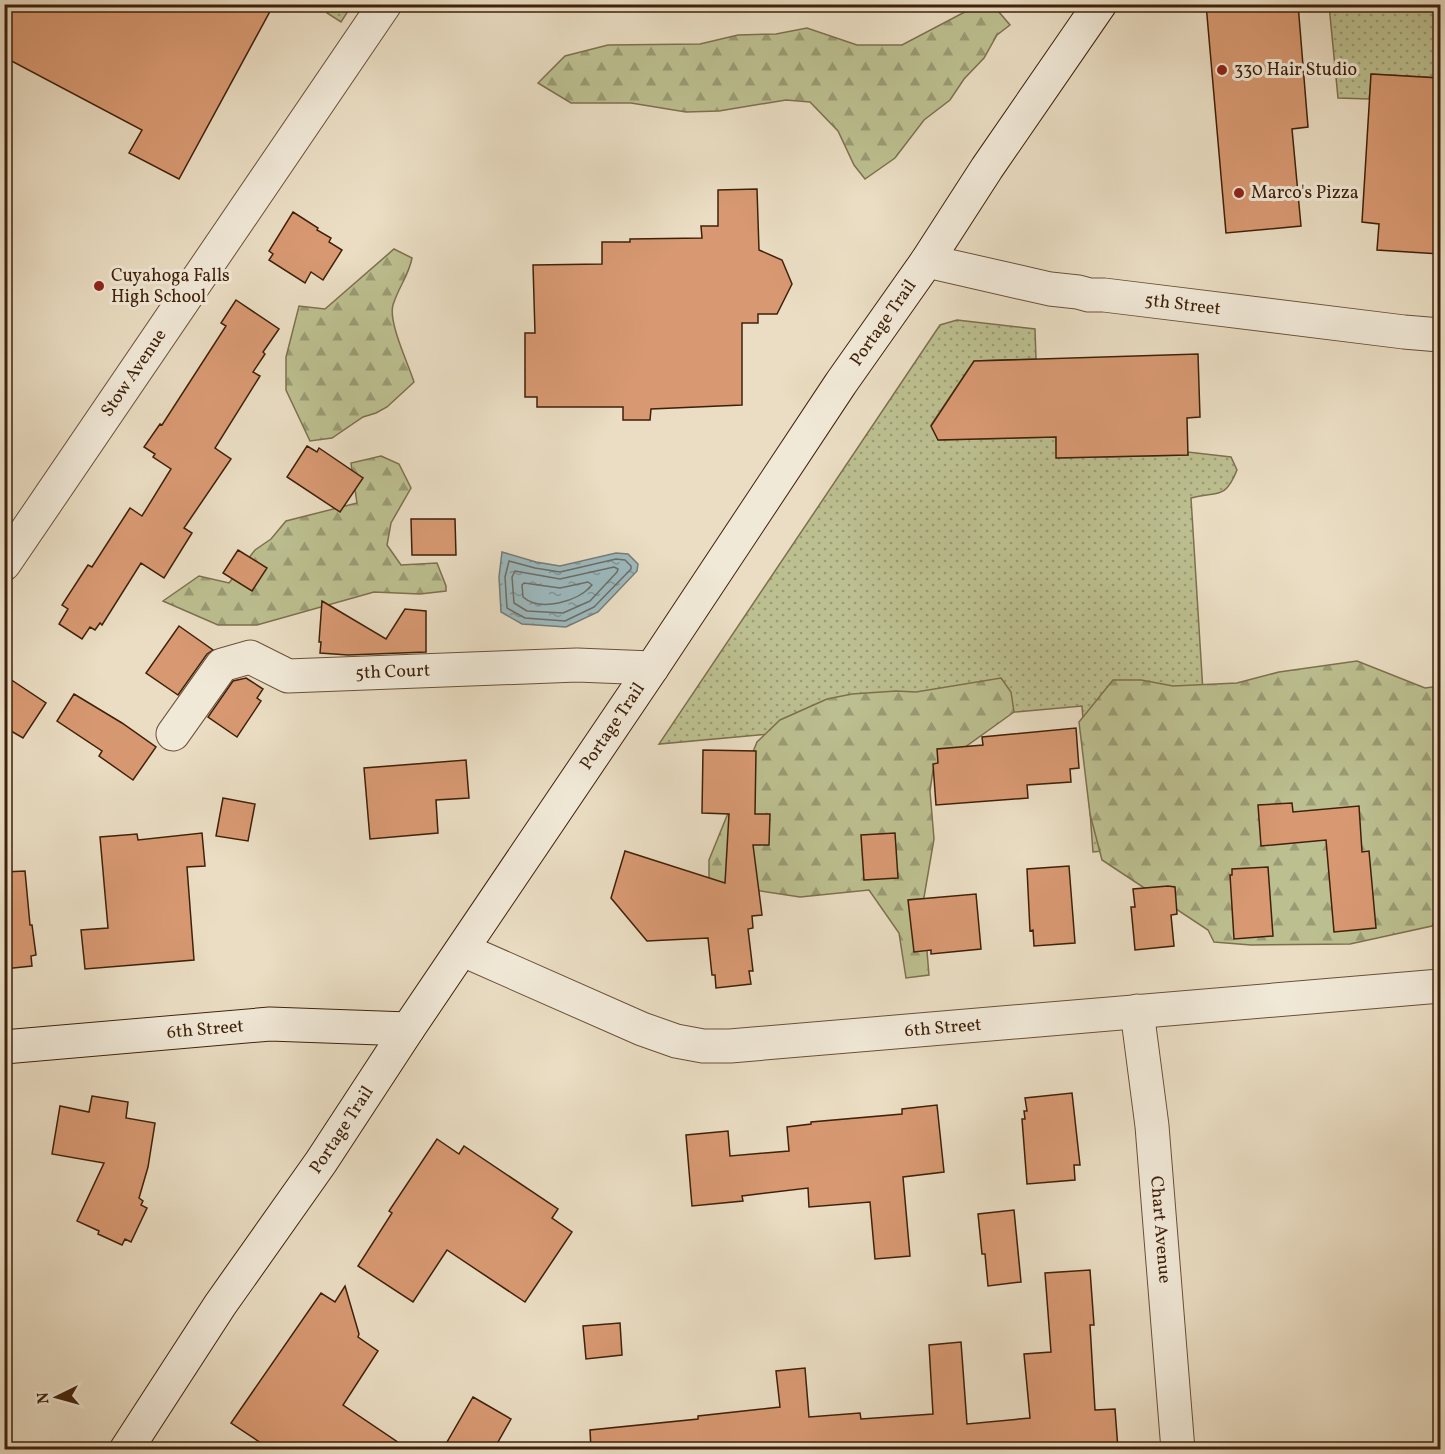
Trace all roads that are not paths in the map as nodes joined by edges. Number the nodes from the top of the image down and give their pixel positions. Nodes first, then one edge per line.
1 (385, 4) edge
2 (1100, 4) edge
3 (927, 261) junction
4 (1440, 334) edge
5 (4, 564) edge
6 (652, 669) junction
7 (173, 734) dead end
8 (462, 950) junction
9 (1440, 986) edge
10 (1137, 1011) junction
11 (408, 1029) junction
12 (4, 1047) edge
13 (126, 1449) edge
14 (1178, 1449) edge

1 - 5 street, Stow Avenue
2 - 3 street, Portage Trail
3 - 4 street, 5th Street
3 - 6 street, Portage Trail
6 - 7 street, 5th Court
6 - 8 street, Portage Trail
8 - 10 street, 6th Street
8 - 11 street, Portage Trail
9 - 10 street, 6th Street
10 - 14 street, Chart Avenue
11 - 12 street, 6th Street
11 - 13 street, Portage Trail

